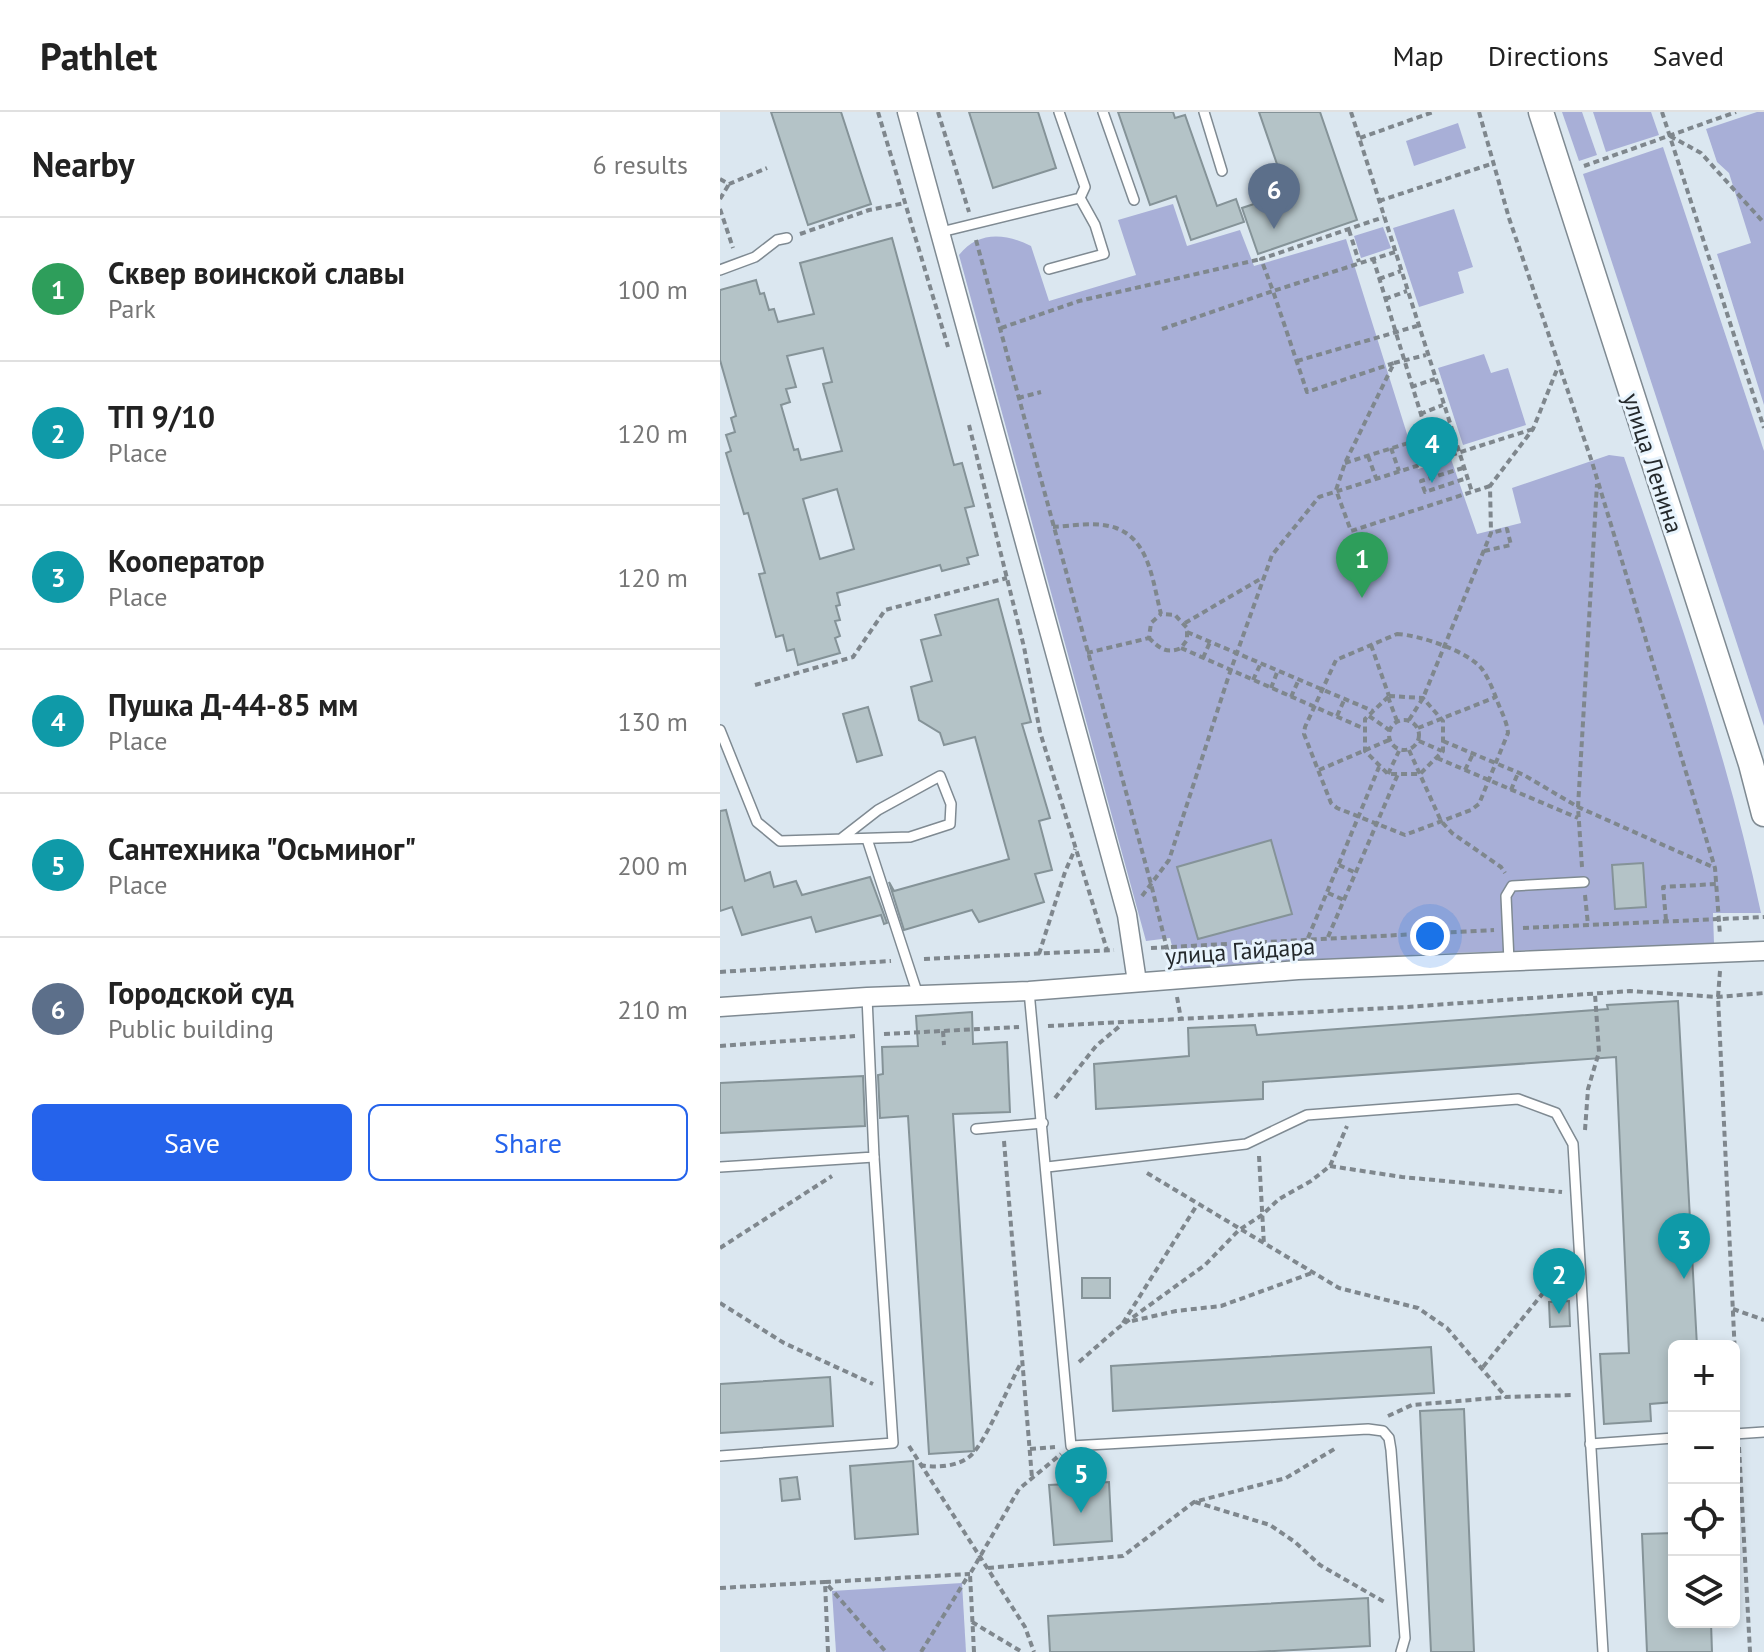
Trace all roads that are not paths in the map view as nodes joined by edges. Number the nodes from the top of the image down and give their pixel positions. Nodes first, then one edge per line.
1 (907, 112) edge
2 (1059, 112) edge
3 (1103, 112) edge
4 (1204, 112) edge
5 (1541, 112) edge
6 (1222, 171) dead end
7 (1080, 198) junction
8 (1134, 200) dead end
9 (941, 232) junction
10 (787, 238) road end
11 (1049, 269) dead end
12 (720, 270) edge
13 (720, 730) edge
14 (1764, 814) edge
15 (842, 838) junction
16 (867, 839) junction
17 (1584, 882) road end
18 (1764, 951) edge
19 (1509, 961) junction
20 (1137, 982) junction
21 (1029, 991) junction
22 (918, 996) junction
23 (867, 997) junction
24 (720, 1007) edge
25 (1042, 1118) junction
26 (976, 1129) dead end
27 (874, 1157) junction
28 (720, 1167) edge
29 (1047, 1167) junction
30 (1764, 1432) edge
31 (1740, 1433) edge
32 (1668, 1438) edge
33 (1590, 1444) junction
34 (720, 1456) edge
35 (1401, 1652) edge
36 (1603, 1652) edge

1 - 9 street
2 - 7 lane
3 - 8 lane
4 - 6 lane
5 - 14 main road, улица Ленина
7 - 9 lane
7 - 11 lane
9 - 20 street
10 - 12 lane
13 - 15 lane
15 - 16 lane
15 - 16 lane
16 - 22 lane
17 - 19 lane
18 - 19 street, улица Гайдара
19 - 20 street, улица Гайдара
20 - 21 street, улица Гайдара
21 - 22 street, улица Гайдара
21 - 25 lane
22 - 23 street, улица Гайдара
23 - 24 street, улица Гайдара
23 - 27 lane
25 - 26 lane
25 - 29 lane
27 - 28 lane
27 - 34 lane
29 - 33 lane
29 - 35 lane
30 - 31 lane
32 - 33 lane
33 - 36 lane

